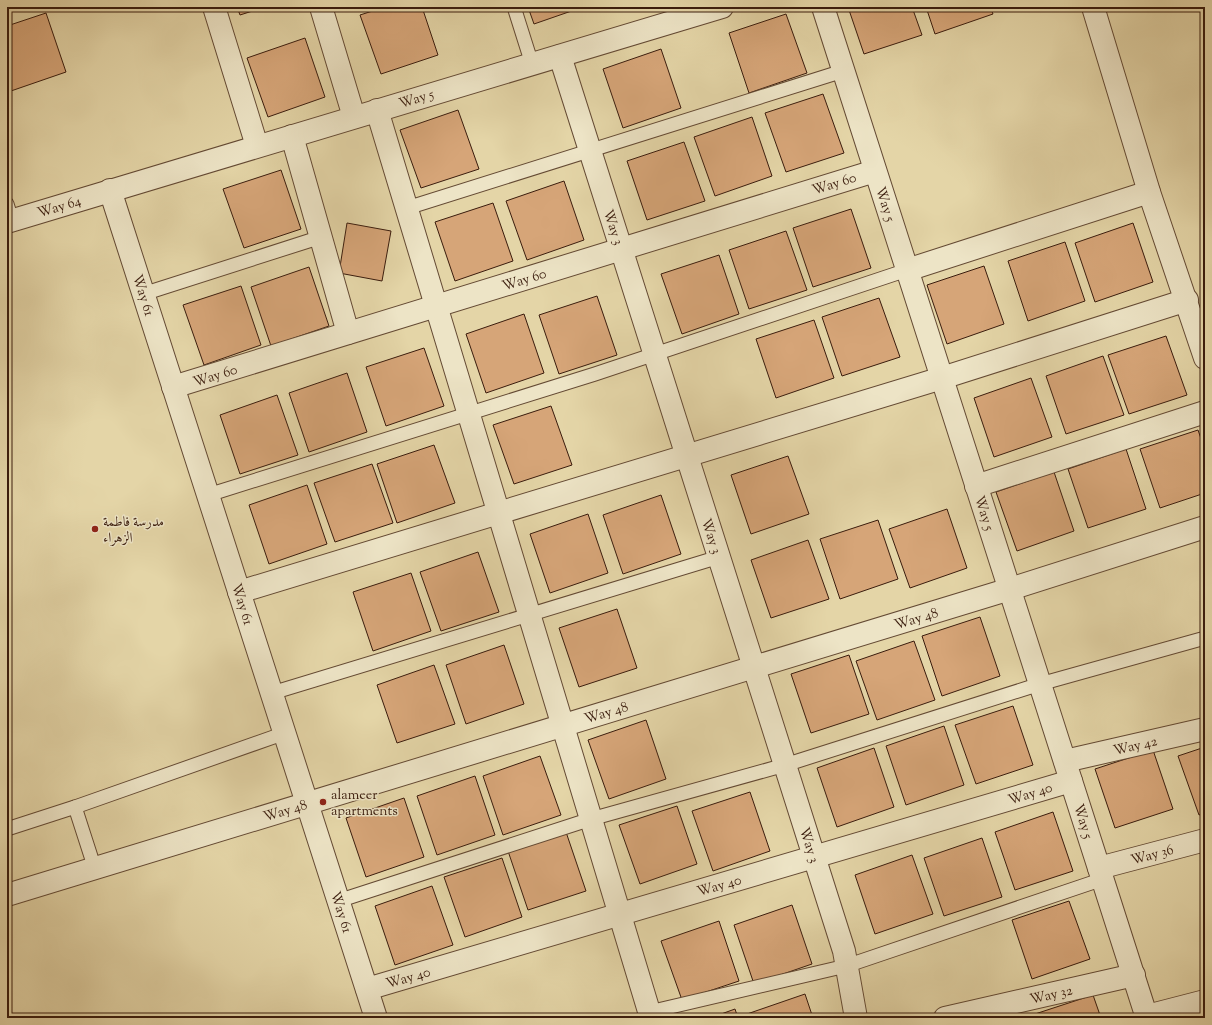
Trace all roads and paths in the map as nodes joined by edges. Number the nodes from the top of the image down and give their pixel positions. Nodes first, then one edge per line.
1 (214, 7) edge
2 (321, 7) edge
3 (514, 7) edge
4 (722, 7) edge
5 (822, 7) edge
6 (1093, 7) edge
7 (560, 56) junction
8 (532, 64) junction
9 (843, 72) junction
10 (377, 110) junction
11 (354, 117) junction
12 (292, 136) junction
13 (257, 146) junction
14 (590, 151) junction
15 (875, 170) junction
16 (110, 190) junction
17 (1149, 192) junction
18 (407, 208) junction
19 (9, 215) edge
20 (321, 237) junction
21 (621, 249) junction
22 (907, 270) junction
23 (143, 294) junction
24 (1186, 300) junction
25 (436, 306) junction
26 (348, 333) junction
27 (654, 354) junction
28 (1205, 358) edge
29 (942, 378) junction
30 (174, 387) junction
31 (1205, 412) edge
32 (469, 414) junction
33 (687, 456) junction
34 (976, 486) junction
35 (208, 495) junction
36 (499, 513) junction
37 (1205, 526) edge
38 (719, 557) junction
39 (1010, 589) junction
40 (240, 592) junction
41 (529, 615) junction
42 (1205, 638) edge
43 (754, 667) junction
44 (1040, 684) junction
45 (272, 693) junction
46 (563, 726) junction
47 (1205, 729) edge
48 (285, 733) junction
49 (1065, 760) junction
50 (785, 765) junction
51 (1071, 781) junction
52 (307, 804) junction
53 (75, 807) junction
54 (591, 819) junction
55 (7, 829) edge
56 (1205, 840) edge
57 (814, 857) junction
58 (94, 868) junction
59 (1101, 874) junction
60 (7, 895) edge
61 (338, 901) junction
62 (619, 914) junction
63 (846, 966) junction
64 (1134, 975) junction
65 (367, 989) junction
66 (1205, 1001) edge
67 (650, 1015) edge
68 (1147, 1017) edge
69 (376, 1018) edge
70 (856, 1018) edge
71 (945, 1018) edge

1 - 13 street
2 - 11 street
3 - 8 lane
4 - 7 street, Way 5
5 - 9 street, Way 5
6 - 17 street
7 - 8 street, Way 5
7 - 14 street, Way 3
8 - 10 street, Way 5
9 - 14 lane
9 - 15 street, Way 5
10 - 11 street, Way 5
10 - 18 street
11 - 12 street, Way 5
12 - 13 street, Way 5
12 - 20 street
13 - 16 street, Way 5
14 - 18 lane
14 - 21 street, Way 3
15 - 21 street, Way 60
15 - 22 street, Way 5
16 - 19 street, Way 64
16 - 23 street, Way 61
17 - 22 street
17 - 24 street
18 - 25 street
20 - 23 lane
20 - 26 street
21 - 25 street, Way 60
21 - 27 street, Way 3
22 - 27 lane
22 - 29 street, Way 5
23 - 30 street, Way 61
24 - 28 street
24 - 29 street
25 - 26 street, Way 60
25 - 32 street
26 - 30 street, Way 60
27 - 32 lane
27 - 33 street, Way 3
29 - 33 street
29 - 34 street, Way 5
30 - 35 street, Way 61
31 - 34 street
32 - 35 lane
32 - 36 street
33 - 36 street
33 - 38 street, Way 3
34 - 39 street, Way 5
35 - 40 street, Way 61
36 - 40 street
36 - 41 street
37 - 39 street, Way 48
38 - 41 lane
38 - 43 street, Way 3
39 - 43 street, Way 48
39 - 44 street, Way 5
40 - 45 street, Way 61
41 - 45 lane
41 - 46 street
42 - 44 lane
43 - 46 street, Way 48
43 - 50 street, Way 3
44 - 49 street, Way 5
44 - 50 lane
45 - 48 street, Way 61
46 - 52 street, Way 48
46 - 54 street
47 - 49 street, Way 42
48 - 52 street, Way 61
48 - 53 lane
49 - 51 street, Way 5
50 - 54 lane
50 - 57 street, Way 3
51 - 57 street, Way 40
51 - 59 street, Way 5
52 - 58 street, Way 48
52 - 61 street, Way 61
53 - 55 lane
53 - 58 lane
54 - 61 lane
54 - 62 street
56 - 59 street, Way 36
57 - 62 street, Way 40
57 - 63 street, Way 3
58 - 60 street, Way 48
59 - 63 lane
59 - 64 street, Way 5
61 - 65 street, Way 61
62 - 65 street, Way 40
62 - 67 street
63 - 67 lane
63 - 70 street, Way 3
64 - 68 street, Way 5
64 - 71 street, Way 32
65 - 69 street, Way 61
66 - 68 street

